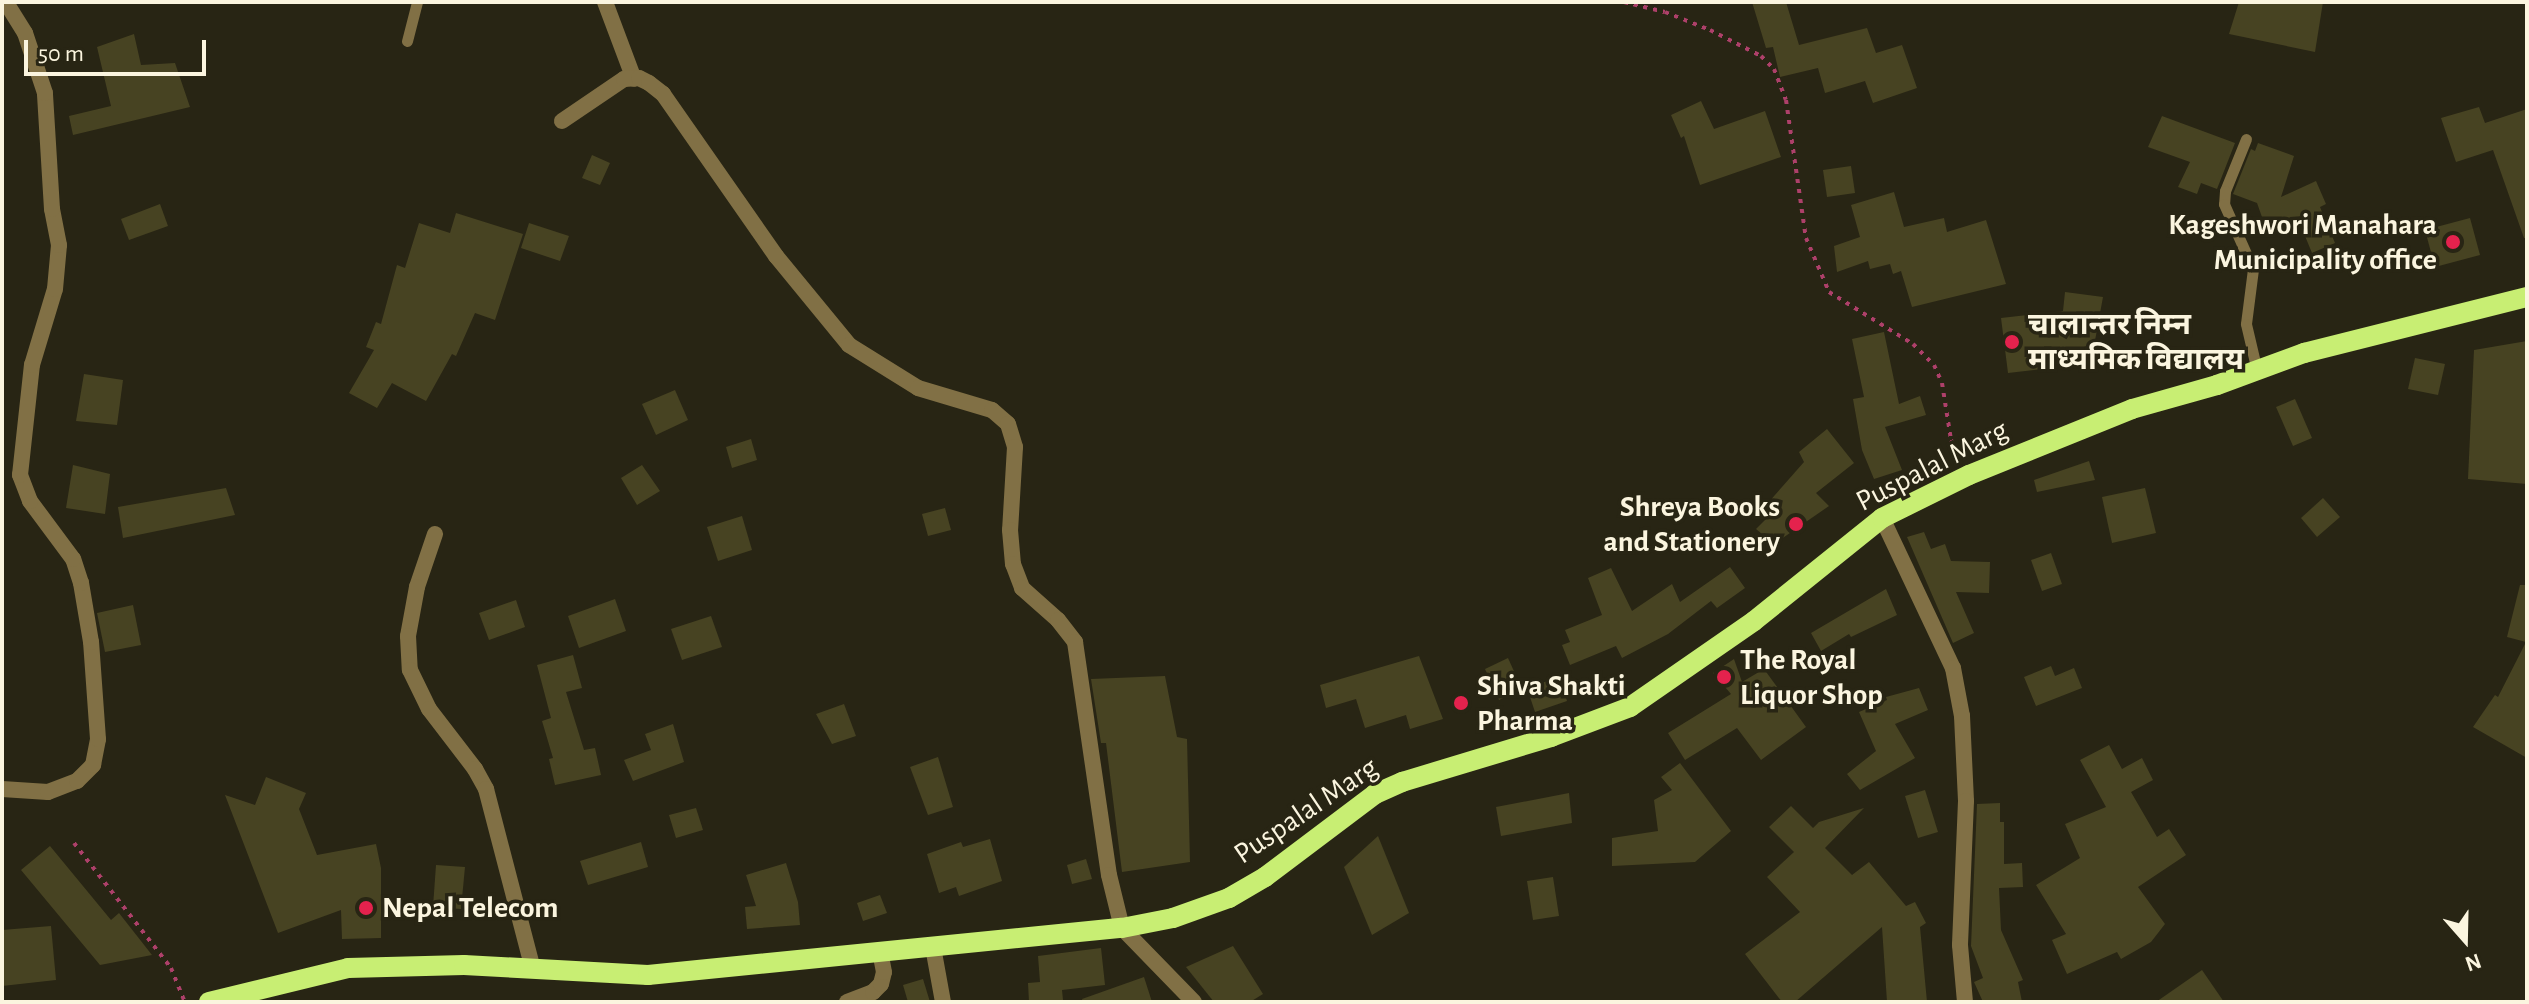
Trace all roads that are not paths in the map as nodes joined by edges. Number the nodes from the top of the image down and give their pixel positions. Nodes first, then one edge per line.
1 (6, 2) edge
2 (417, 2) edge
3 (605, 2) edge
4 (407, 41) dead end
5 (634, 79) junction
6 (562, 121) dead end
7 (2246, 139) dead end
8 (2527, 297) edge
9 (2257, 371) junction
10 (1882, 518) junction
11 (435, 534) dead end
12 (2, 789) edge
13 (1122, 928) junction
14 (933, 947) junction
15 (880, 951) junction
16 (533, 969) junction
17 (209, 1002) edge
18 (847, 1002) edge
19 (943, 1002) edge
20 (1194, 1002) edge
21 (1965, 1002) edge

1 - 12 street
2 - 4 lane
3 - 5 street
5 - 6 street
5 - 13 street
7 - 9 lane
8 - 9 main road, Puspalal Marg
9 - 10 main road, Puspalal Marg
10 - 13 main road, Puspalal Marg
10 - 21 street
11 - 16 street
13 - 14 main road, Puspalal Marg
13 - 20 street
14 - 15 main road, Puspalal Marg
14 - 19 street
15 - 16 main road, Puspalal Marg
15 - 18 street
16 - 17 main road, Puspalal Marg

